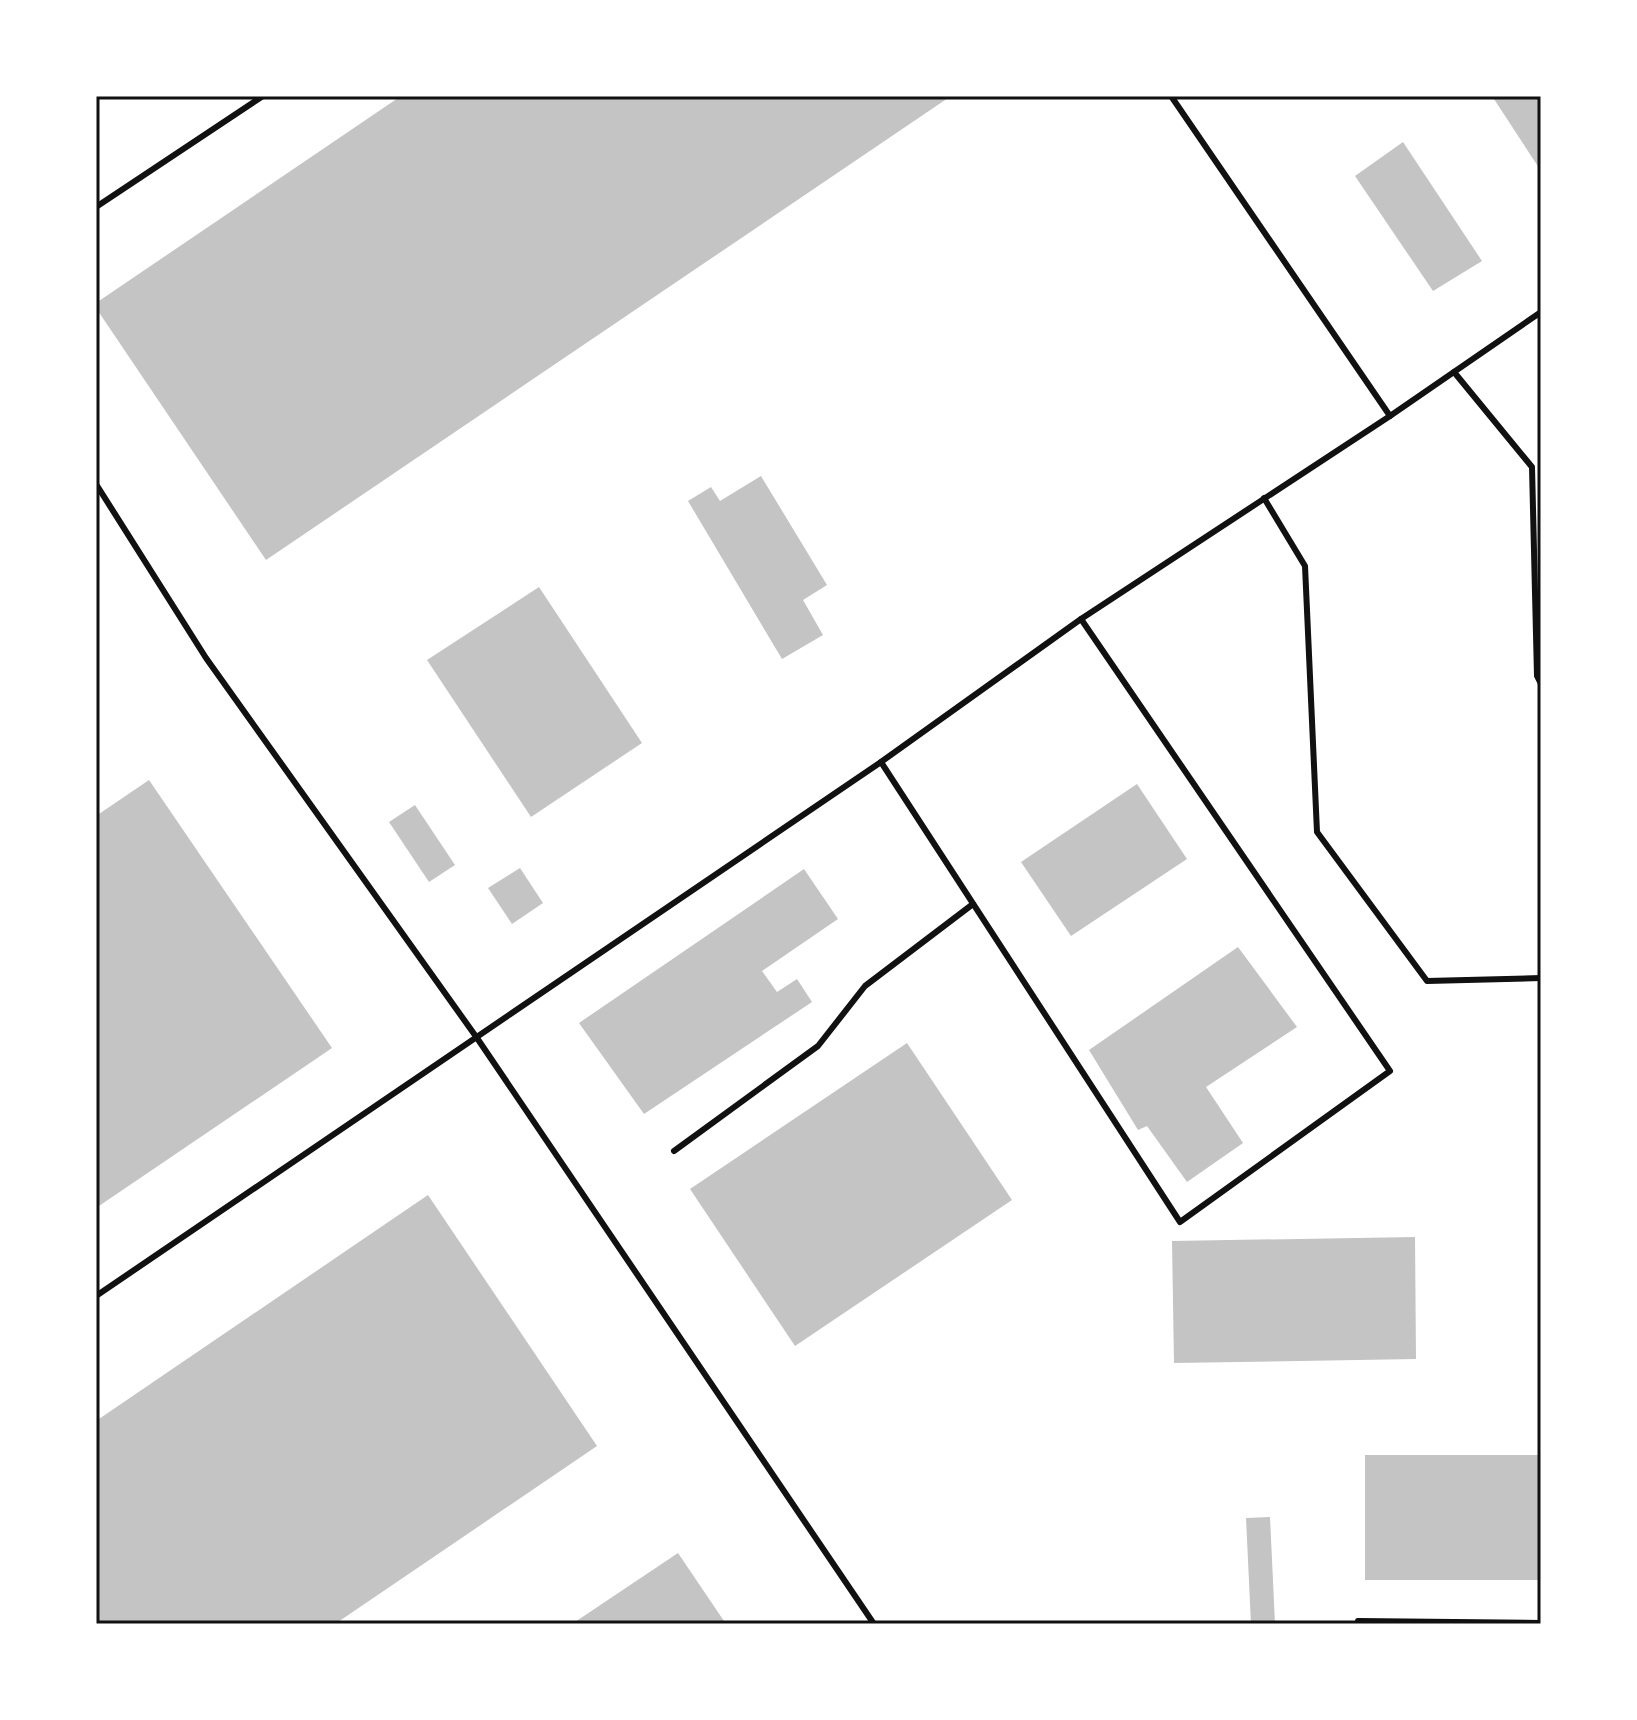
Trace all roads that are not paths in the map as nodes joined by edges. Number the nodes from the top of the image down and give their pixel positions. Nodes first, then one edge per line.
1 (263, 96) edge
2 (1171, 96) edge
3 (96, 207) edge
4 (1541, 312) edge
5 (1454, 372) junction
6 (1390, 416) junction
7 (96, 484) edge
8 (1264, 498) junction
9 (1081, 619) junction
10 (1541, 684) edge
11 (881, 762) junction
12 (973, 904) junction
13 (1541, 978) edge
14 (477, 1038) junction
15 (674, 1151) dead end
16 (96, 1296) edge
17 (1358, 1621) dead end
18 (1541, 1623) edge
19 (874, 1624) edge

1 - 3 lane
2 - 6 lane
4 - 5 lane
5 - 6 lane
5 - 10 lane
6 - 8 lane
7 - 14 lane
8 - 9 lane
8 - 13 lane
9 - 11 lane
9 - 12 lane
11 - 12 lane
11 - 14 lane
12 - 15 lane
14 - 16 lane
14 - 19 lane
17 - 18 lane

